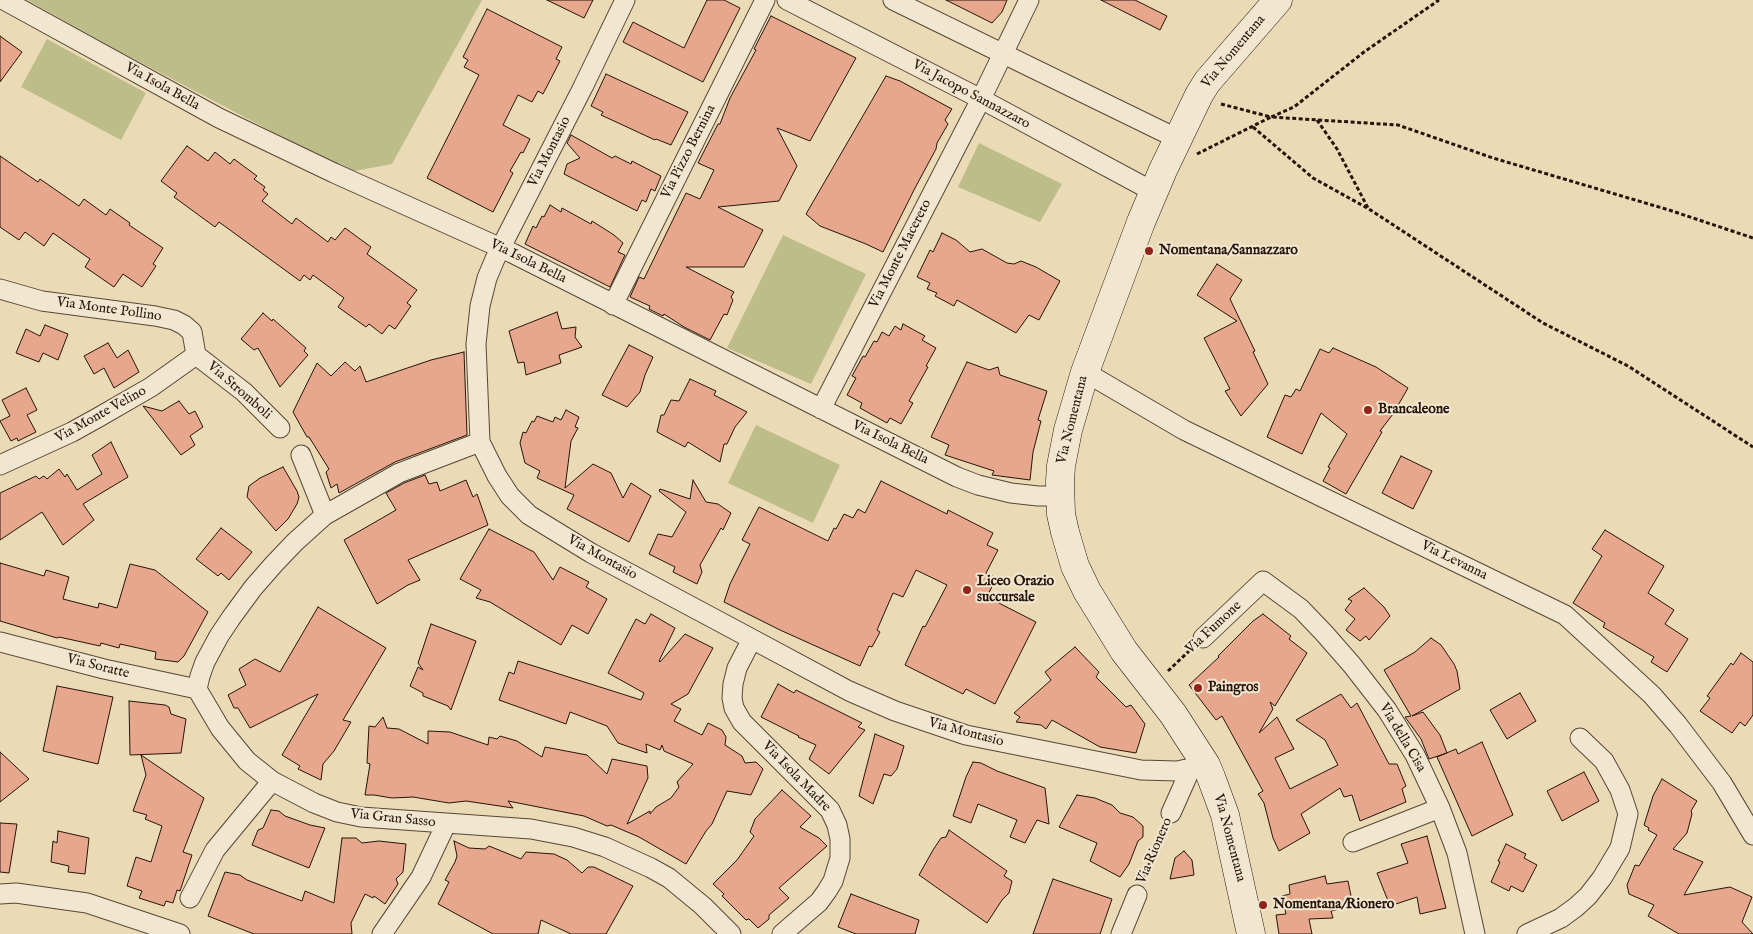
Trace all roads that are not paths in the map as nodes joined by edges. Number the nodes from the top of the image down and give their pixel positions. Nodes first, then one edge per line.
1 (4, 0) edge
2 (625, 0) edge
3 (765, 0) edge
4 (787, 0) edge
5 (894, 0) edge
6 (1028, 0) edge
7 (1278, 0) edge
8 (1003, 53) junction
9 (981, 99) junction
10 (1178, 139) junction
11 (1158, 181) junction
12 (501, 248) junction
13 (0, 289) edge
14 (612, 305) junction
15 (196, 355) junction
16 (1084, 372) junction
17 (821, 409) junction
18 (280, 428) dead end
19 (480, 442) junction
20 (301, 456) dead end
21 (0, 466) edge
22 (1060, 496) junction
23 (325, 515) junction
24 (1263, 581) joint
25 (1203, 638) road end
26 (752, 640) junction
27 (0, 642) edge
28 (197, 689) junction
29 (1580, 738) dead end
30 (1198, 767) junction
31 (272, 781) junction
32 (1440, 808) junction
33 (1171, 813) road end
34 (446, 824) junction
35 (1753, 835) edge
36 (1354, 842) dead end
37 (0, 894) edge
38 (1137, 896) road end
39 (190, 898) dead end
40 (180, 934) edge
41 (382, 934) edge
42 (731, 934) edge
43 (782, 934) edge
44 (1121, 934) edge
45 (1251, 934) edge
46 (1475, 934) edge
47 (1527, 934) edge

1 - 12 street, Via Isola Bella
2 - 12 street, Via Montasio
3 - 14 street, Via Pizzo Bernina
4 - 9 street, Via Jacopo Sannazzaro
5 - 8 street
6 - 8 street, Via Monte Macereto
7 - 10 main road, Via Nomentana
8 - 9 street, Via Monte Macereto
8 - 10 street
9 - 11 street, Via Jacopo Sannazzaro
9 - 17 street, Via Monte Macereto
10 - 11 main road, Via Nomentana
11 - 16 main road, Via Nomentana
12 - 14 street, Via Isola Bella
12 - 19 street, Via Montasio
13 - 15 street, Via Monte Pollino
14 - 17 street, Via Isola Bella
15 - 18 street, Via Stromboli
15 - 21 street, Via Monte Velino
16 - 22 main road, Via Nomentana
16 - 35 street, Via Levanna
17 - 22 street, Via Isola Bella
19 - 23 street
19 - 26 street, Via Montasio
20 - 23 street
22 - 30 main road, Via Nomentana
23 - 28 street
24 - 25 street, Via Fumone
24 - 32 street, Via della Cisa
26 - 30 street, Via Montasio
26 - 43 street, Via Isola Madre
27 - 28 street, Via Soratte
28 - 31 street, Via Gran Sasso
29 - 47 street
30 - 33 street, Via Rionero
30 - 45 main road, Via Nomentana
31 - 34 street, Via Gran Sasso
31 - 39 street
32 - 36 street
32 - 46 street, Via della Cisa
34 - 41 street
34 - 42 street, Via Gran Sasso
37 - 40 street
38 - 44 street, Via Rionero

